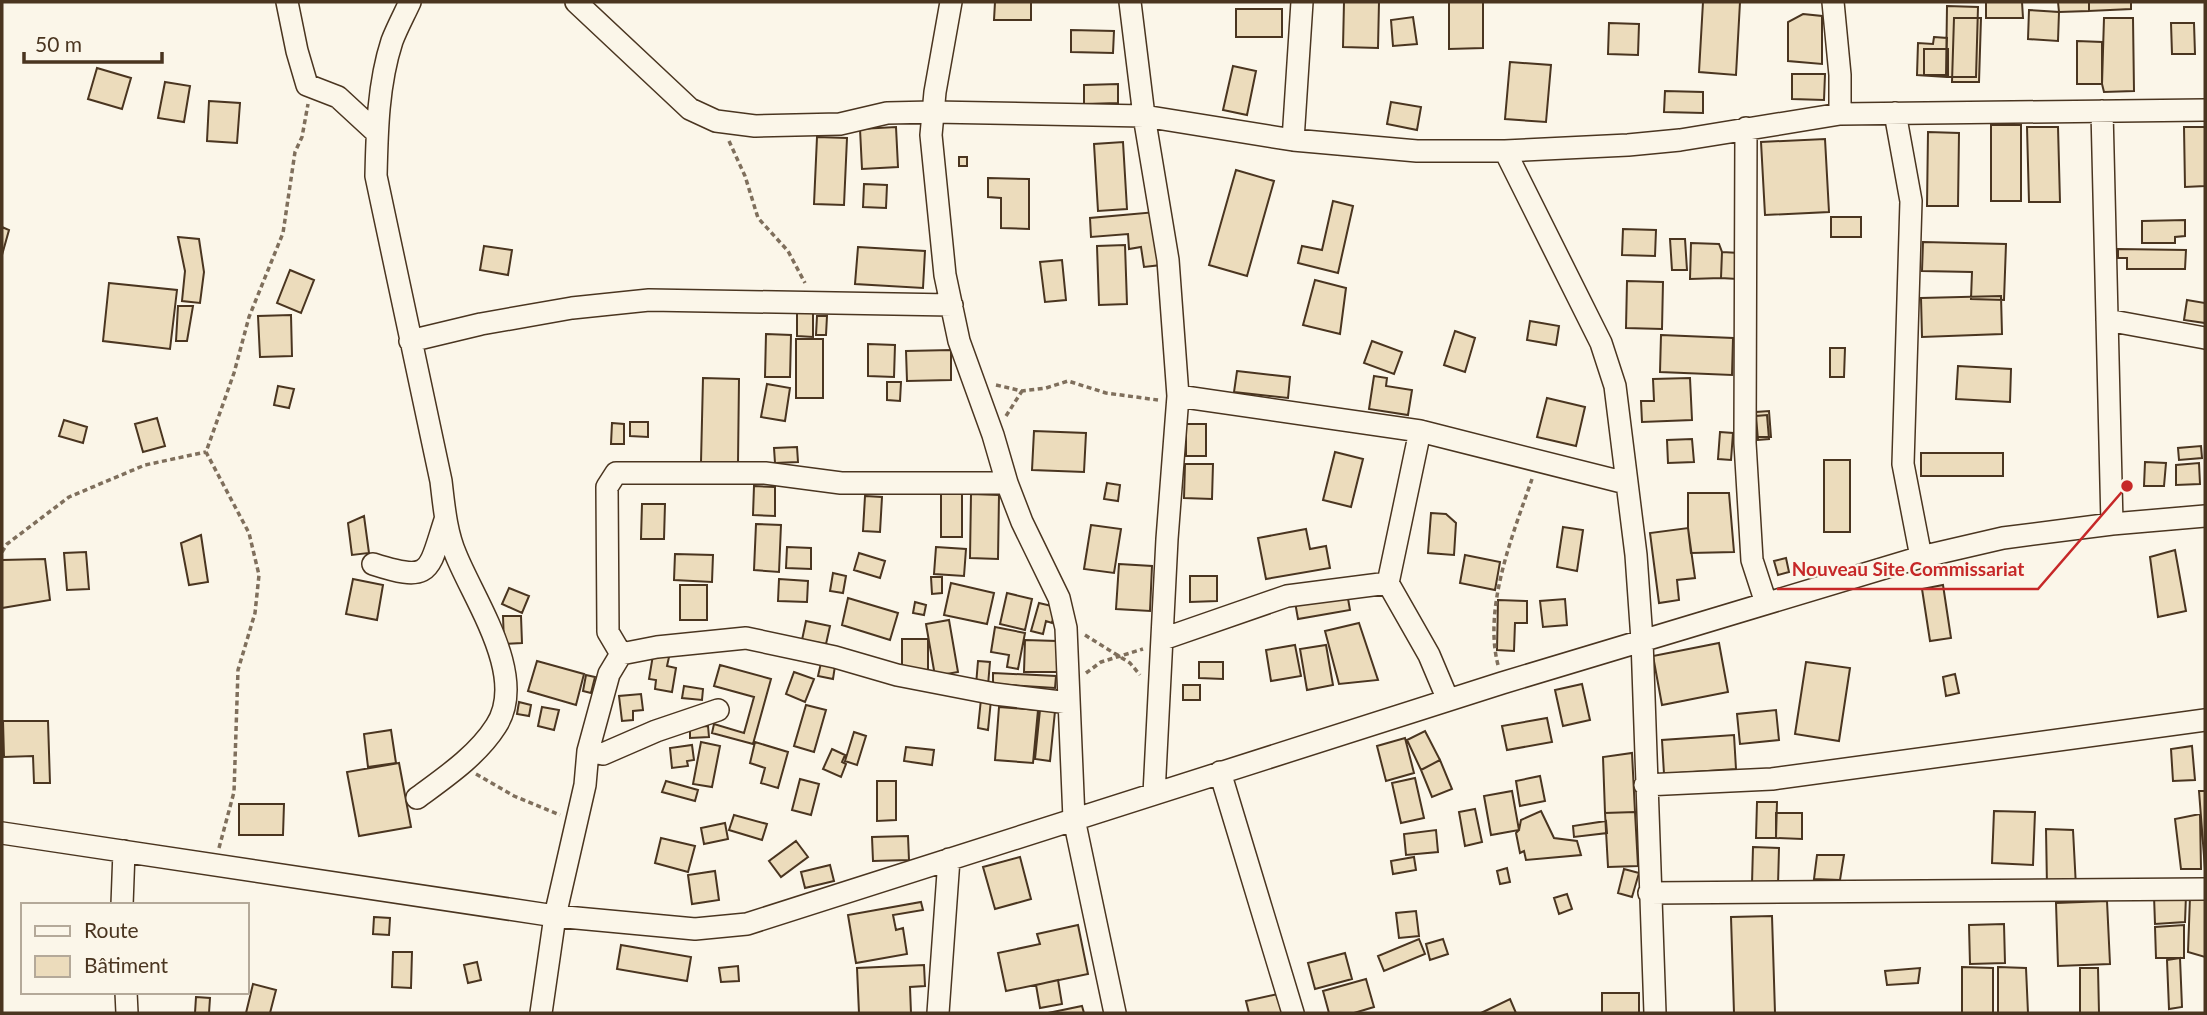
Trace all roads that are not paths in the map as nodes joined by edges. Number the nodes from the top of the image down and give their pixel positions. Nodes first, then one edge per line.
1 (287, 2) edge
2 (410, 2) edge
3 (576, 2) edge
4 (951, 2) edge
5 (1130, 2) edge
6 (1302, 2) edge
7 (1833, 2) edge
8 (2205, 110) edge
9 (2102, 111) junction
10 (933, 112) junction
11 (1895, 113) junction
12 (1840, 114) junction
13 (1144, 116) junction
14 (1746, 128) junction
15 (377, 133) junction
16 (1293, 140) junction
17 (1505, 151) junction
18 (952, 305) junction
19 (2107, 320) junction
20 (2205, 338) edge
21 (410, 341) junction
22 (1178, 396) junction
23 (1420, 431) junction
24 (1007, 483) junction
25 (1626, 483) junction
26 (2205, 516) edge
27 (445, 520) junction
28 (2112, 524) junction
29 (1921, 557) junction
30 (373, 564) dead end
31 (1388, 583) junction
32 (1766, 603) junction
33 (1163, 639) junction
34 (1642, 640) junction
35 (621, 654) junction
36 (1069, 698) junction
37 (1448, 700) junction
38 (718, 710) dead end
39 (2205, 720) edge
40 (588, 751) junction
41 (1220, 772) junction
42 (1645, 785) junction
43 (1154, 794) junction
44 (417, 798) dead end
45 (1074, 819) junction
46 (2, 833) edge
47 (124, 851) junction
48 (949, 859) junction
49 (2205, 889) edge
50 (1649, 893) junction
51 (122, 903) edge
52 (555, 916) junction
53 (126, 994) edge
54 (127, 1013) edge
55 (541, 1013) edge
56 (938, 1013) edge
57 (1115, 1013) edge
58 (1293, 1013) edge
59 (1655, 1013) edge

1 - 15 street
2 - 15 street
3 - 10 street
4 - 10 street
5 - 13 street
6 - 16 street
7 - 12 street
8 - 9 street
9 - 11 street
9 - 19 street
10 - 13 street
10 - 18 street
11 - 12 street
11 - 29 street
12 - 14 street
13 - 16 street
13 - 22 street
14 - 17 street
14 - 32 street
15 - 21 street
16 - 17 street
17 - 25 street
18 - 21 street
18 - 24 street
19 - 20 street
19 - 28 street
21 - 27 street
22 - 23 street
22 - 33 street
23 - 25 street
23 - 31 street
24 - 35 street
24 - 36 street
25 - 34 street
26 - 28 street
27 - 30 street
27 - 44 street
28 - 29 street
29 - 32 street
31 - 33 street
31 - 37 street
32 - 34 street
33 - 43 street
34 - 37 street
34 - 42 street
35 - 36 street
35 - 40 street
36 - 45 street
37 - 41 street
38 - 40 street
39 - 42 street
40 - 52 street
41 - 43 street
41 - 58 street
42 - 50 street
43 - 45 street
45 - 48 street
45 - 57 street
46 - 47 street
47 - 51 street
47 - 52 street
48 - 52 street
48 - 56 street
49 - 50 street
50 - 59 street
52 - 55 street
53 - 54 street

